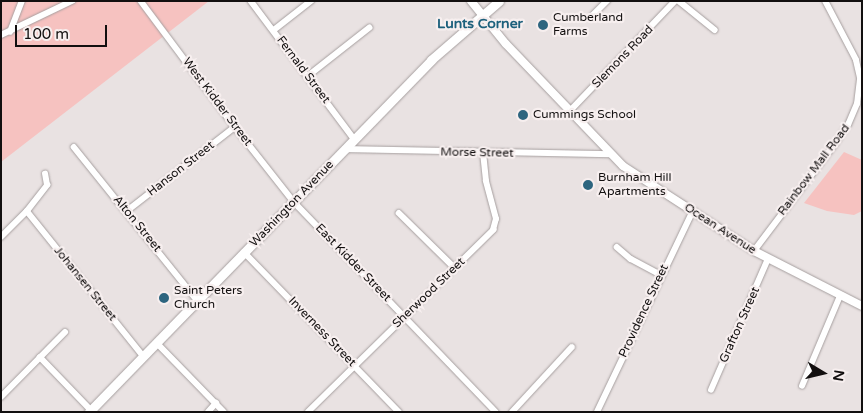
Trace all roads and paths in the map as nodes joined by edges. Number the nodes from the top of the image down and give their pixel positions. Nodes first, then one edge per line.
1 (22, 1) edge
2 (72, 1) edge
3 (141, 1) edge
4 (252, 1) edge
5 (311, 1) edge
6 (470, 1) edge
7 (499, 1) edge
8 (606, 1) edge
9 (675, 1) edge
10 (679, 1) edge
11 (824, 1) edge
12 (592, 15) dead end
13 (482, 16) junction
14 (369, 28) dead end
15 (274, 30) junction
16 (715, 30) dead end
17 (10, 32) junction
18 (1, 36) edge
19 (308, 76) junction
20 (861, 78) edge
21 (569, 112) junction
22 (235, 127) junction
23 (355, 140) junction
24 (74, 147) dead end
25 (346, 149) junction
26 (483, 153) junction
27 (609, 154) junction
28 (45, 174) dead end
29 (294, 202) junction
30 (27, 211) junction
31 (127, 211) junction
32 (693, 212) junction
33 (399, 213) dead end
34 (1, 237) edge
35 (617, 247) dead end
36 (754, 251) junction
37 (244, 252) junction
38 (768, 259) junction
39 (454, 268) junction
40 (661, 275) junction
41 (840, 296) junction
42 (198, 300) junction
43 (862, 306) edge
44 (404, 317) junction
45 (65, 332) dead end
46 (157, 343) junction
47 (572, 347) dead end
48 (40, 357) junction
49 (144, 357) junction
50 (354, 365) junction
51 (802, 386) dead end
52 (711, 390) dead end
53 (1, 397) edge
54 (216, 403) junction
55 (90, 411) edge
56 (208, 412) edge
57 (224, 412) edge
58 (308, 412) edge
59 (399, 412) edge
60 (496, 412) edge
61 (512, 412) edge
62 (597, 412) edge

1 - 17 street
2 - 17 street
3 - 22 street, West Kidder Street
4 - 15 street, Fernald Street
5 - 15 street
6 - 13 main road, Ocean Avenue
7 - 13 main road, Washington Avenue
8 - 12 street
9 - 21 street, Slemons Road
10 - 16 street
11 - 20 street, Rainbow Mall Road
13 - 21 main road, Ocean Avenue
13 - 23 main road, Washington Avenue
14 - 19 street
15 - 19 street, Fernald Street
17 - 18 street
19 - 23 street, Fernald Street
20 - 36 street, Rainbow Mall Road
21 - 27 main road, Ocean Avenue
22 - 29 street, West Kidder Street
22 - 31 street, Hanson Street
23 - 25 main road, Washington Avenue
24 - 31 street, Alton Street
25 - 26 street, Morse Street
25 - 29 main road, Washington Avenue
26 - 27 street, Morse Street
26 - 39 street, Sherwood Street
27 - 32 main road, Ocean Avenue
28 - 30 street
29 - 37 main road, Washington Avenue
29 - 44 street, East Kidder Street
30 - 34 street
30 - 49 street, Johansen Street
31 - 42 street, Alton Street
32 - 36 main road, Ocean Avenue
32 - 40 street, Providence Street
33 - 39 street
35 - 40 street
36 - 38 main road, Ocean Avenue
37 - 42 main road, Washington Avenue
37 - 50 street, Inverness Street
38 - 41 main road, Ocean Avenue
38 - 52 street, Grafton Street
39 - 44 street, Sherwood Street
40 - 62 street, Providence Street
41 - 43 main road, Ocean Avenue
41 - 51 street
42 - 46 main road, Washington Avenue
44 - 50 street, Sherwood Street
44 - 60 street, East Kidder Street
45 - 48 street
46 - 49 main road, Washington Avenue
46 - 54 street
47 - 61 street
48 - 53 street
48 - 55 street
49 - 55 main road, Washington Avenue
50 - 58 street, Sherwood Street
50 - 59 street, Inverness Street
54 - 56 street
54 - 57 street

